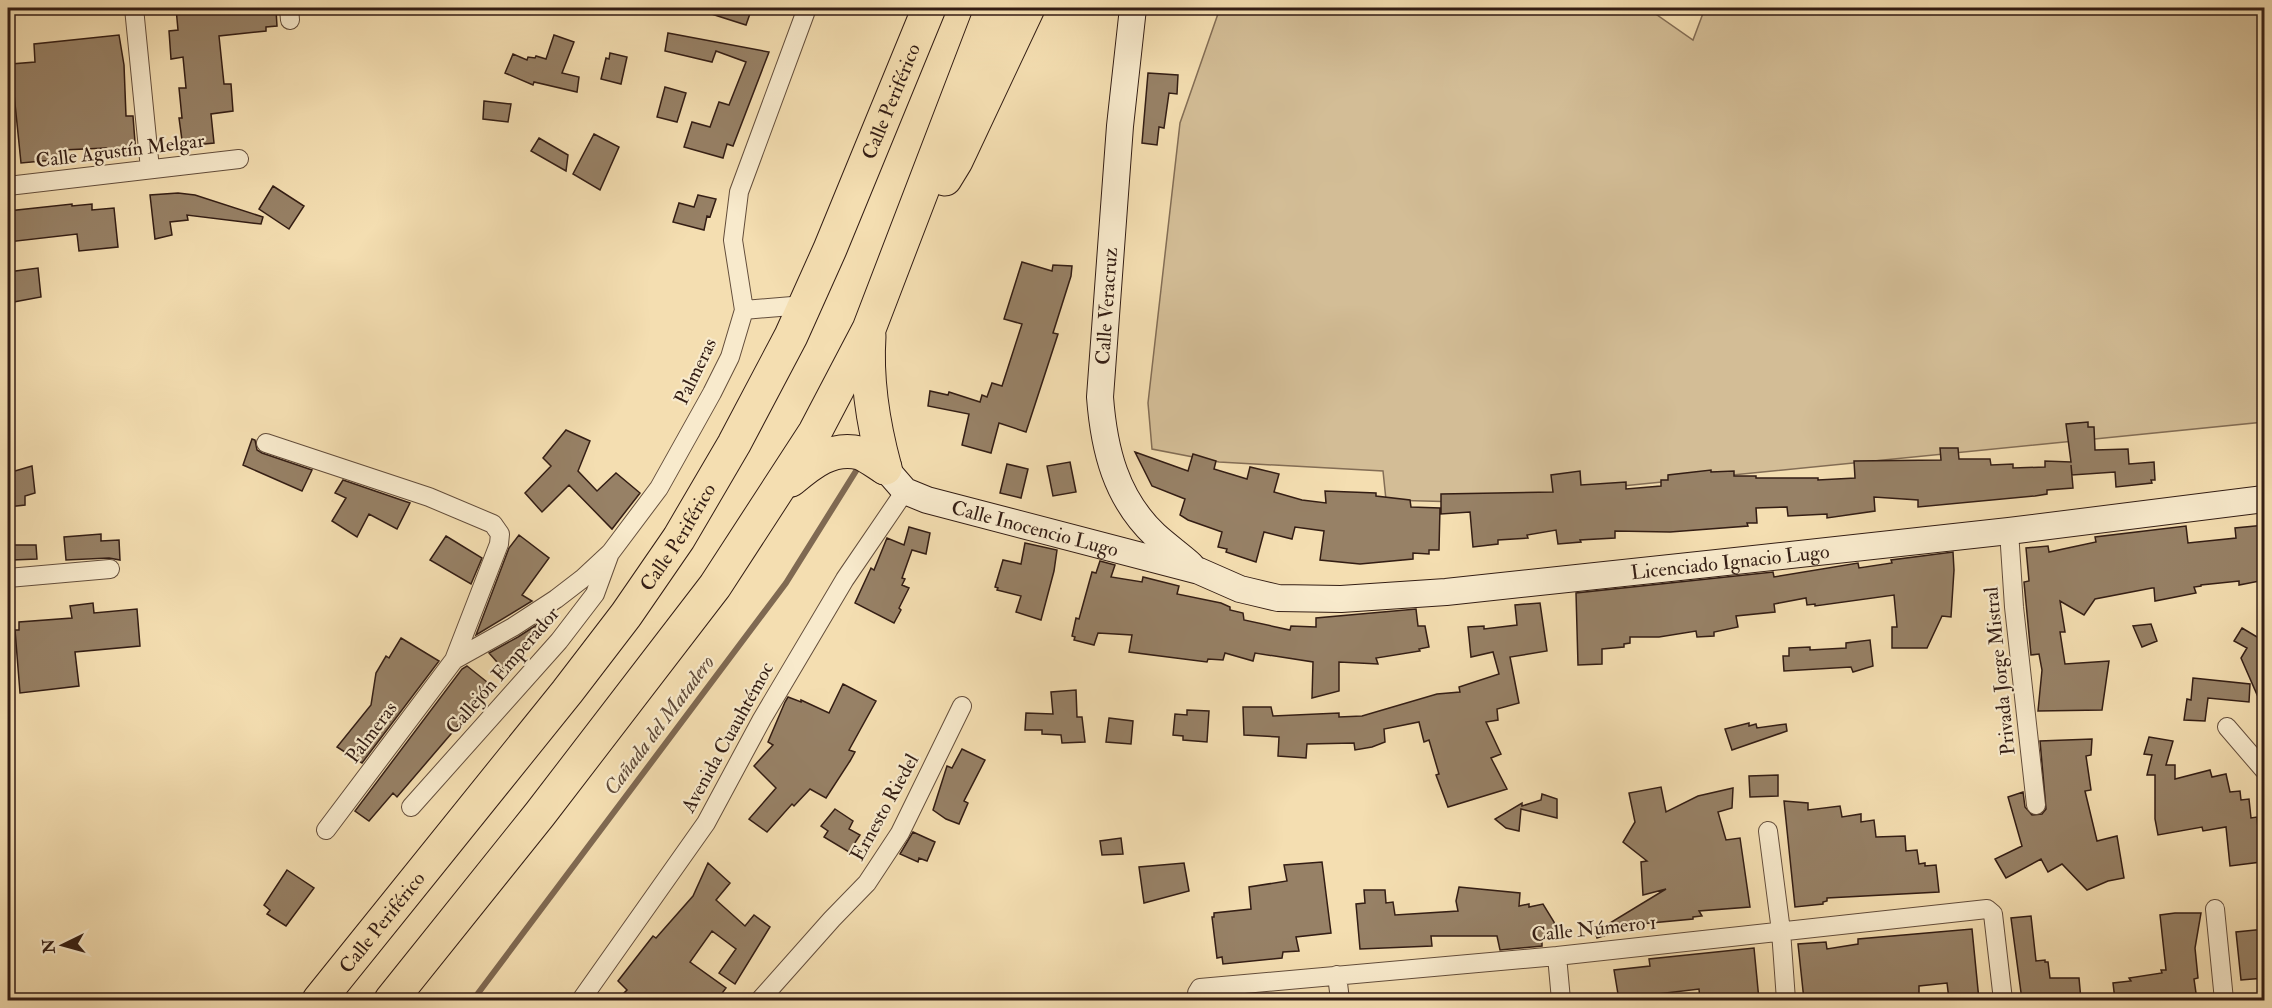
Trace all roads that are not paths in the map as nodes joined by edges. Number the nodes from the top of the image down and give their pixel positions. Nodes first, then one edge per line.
1 (134, 8) edge
2 (807, 8) edge
3 (914, 8) edge
4 (929, 8) edge
5 (992, 8) edge
6 (1028, 8) edge
7 (1132, 8) edge
8 (886, 111) junction
9 (239, 159) dead end
10 (150, 169) junction
11 (8, 186) edge
12 (908, 225) junction
13 (804, 305) junction
14 (744, 310) junction
15 (869, 329) junction
16 (266, 443) dead end
17 (895, 479) junction
18 (778, 491) junction
19 (2265, 500) edge
20 (2009, 531) junction
21 (611, 552) junction
22 (110, 569) dead end
23 (1199, 571) junction
24 (8, 578) edge
25 (453, 660) junction
26 (962, 706) dead end
27 (2227, 726) dead end
28 (2265, 770) edge
29 (2036, 805) dead end
30 (411, 807) dead end
31 (326, 830) dead end
32 (1768, 831) dead end
33 (2215, 909) dead end
34 (1780, 931) junction
35 (1557, 956) junction
36 (1337, 975) junction
37 (1199, 994) edge
38 (319, 1000) edge
39 (391, 1000) edge
40 (581, 1000) edge
41 (760, 1000) edge
42 (1340, 1000) edge
43 (1561, 1000) edge
44 (1786, 1000) edge
45 (2002, 1000) edge
46 (2224, 1000) edge

1 - 10 street
2 - 14 street, Palmeras
3 - 8 highway
4 - 8 highway, Calle Periférico
5 - 12 highway
6 - 12 highway
7 - 23 main road, Calle Veracruz
8 - 13 highway, Calle Periférico
9 - 10 street, Calle Agustín Melgar
10 - 11 street, Calle Agustín Melgar
12 - 15 highway
13 - 14 street
13 - 38 highway, Calle Periférico
14 - 21 street, Palmeras
15 - 17 highway
15 - 18 highway
16 - 25 street, Palmeras
17 - 18 highway
17 - 23 main road, Calle Inocencio Lugo
17 - 40 street, Avenida Cuauhtémoc
18 - 39 highway
19 - 20 main road, Licenciado Ignacio Lugo
20 - 23 main road, Licenciado Ignacio Lugo
20 - 29 street, Privada Jorge Mistral
21 - 25 street, Palmeras
21 - 30 street, Callejón Emperador
22 - 24 street
25 - 31 street, Palmeras
26 - 41 street, Ernesto Riedel
27 - 28 street
32 - 34 street
33 - 46 street
34 - 35 street, Calle Número 1
34 - 44 street
34 - 45 street, Calle Número 1
35 - 36 street, Calle Número 1
35 - 43 street
36 - 37 street, Calle Número 1
36 - 42 street

